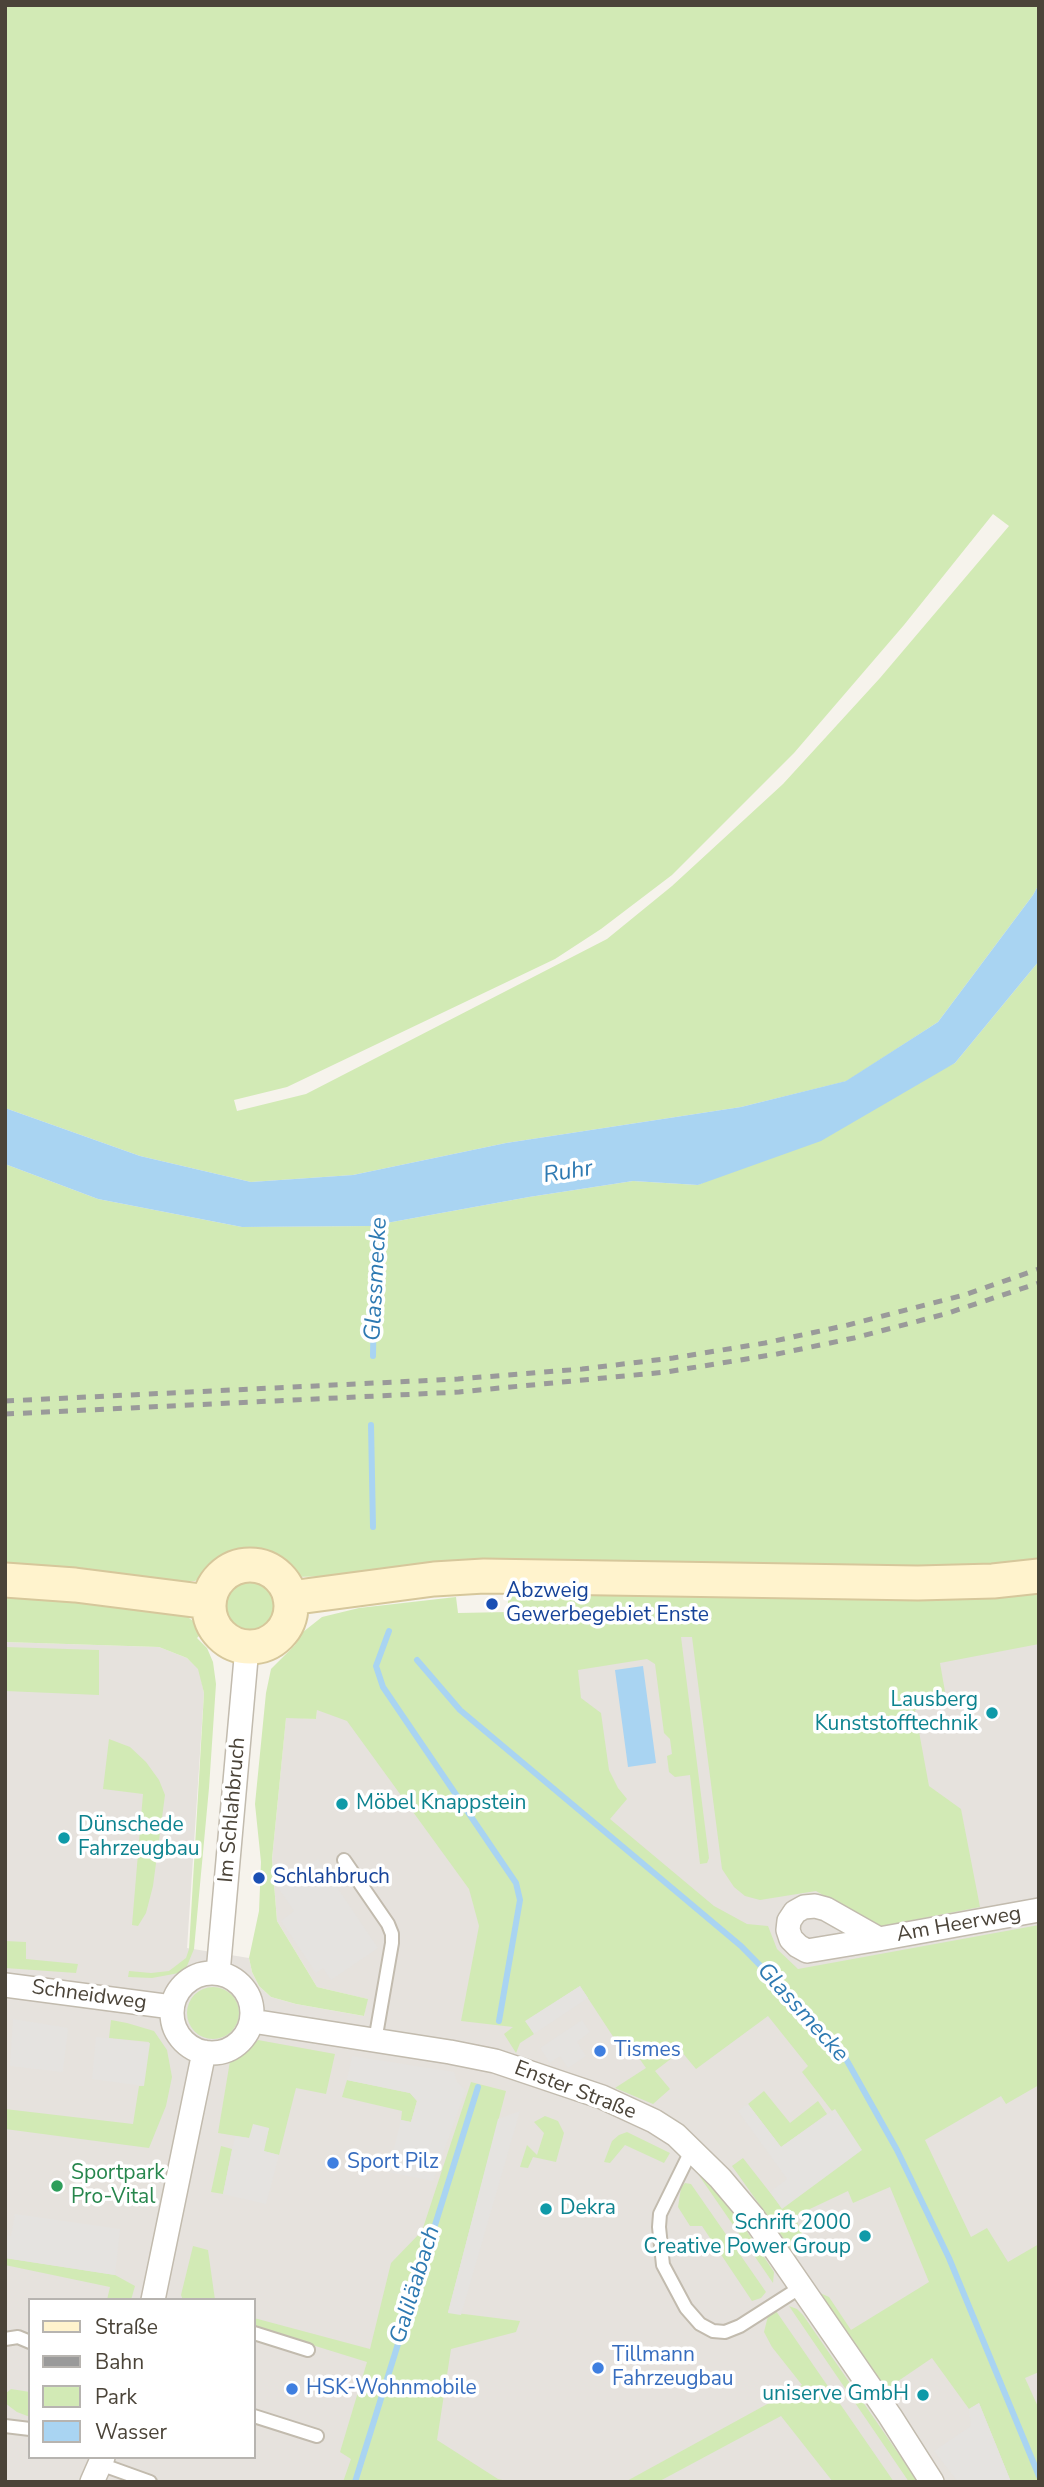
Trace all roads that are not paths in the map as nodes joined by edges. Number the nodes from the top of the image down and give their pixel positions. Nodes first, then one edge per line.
1 (1039, 1577) edge
2 (5, 1580) edge
3 (290, 1598) junction
4 (209, 1602) junction
5 (247, 1647) junction
6 (344, 1860) dead end
7 (1039, 1910) edge
8 (878, 1939) dead end
9 (218, 1973) junction
10 (5, 1985) edge
11 (172, 2007) junction
12 (252, 2021) junction
13 (375, 2040) junction
14 (204, 2052) junction
15 (692, 2148) junction
16 (801, 2287) junction
17 (153, 2298) edge
18 (256, 2334) edge
19 (5, 2339) edge
20 (28, 2341) edge
21 (308, 2350) dead end
22 (256, 2417) edge
23 (5, 2426) edge
24 (28, 2429) edge
25 (317, 2436) dead end
26 (98, 2468) edge
27 (150, 2482) edge
28 (932, 2482) edge

1 - 3 main road
2 - 4 main road
3 - 4 main road
3 - 5 main road
4 - 5 main road
5 - 9 street, Im Schlahbruch
6 - 13 lane
7 - 8 street, Am Heerweg
9 - 11 street
9 - 12 street
10 - 11 street, Schneidweg
11 - 14 street
12 - 13 street, Enster Straße
12 - 14 street
13 - 15 street, Enster Straße
14 - 17 street
15 - 16 street, Enster Straße
15 - 16 lane
16 - 28 street, Enster Straße
18 - 21 lane
19 - 20 lane
22 - 25 lane
23 - 24 lane
26 - 27 lane

